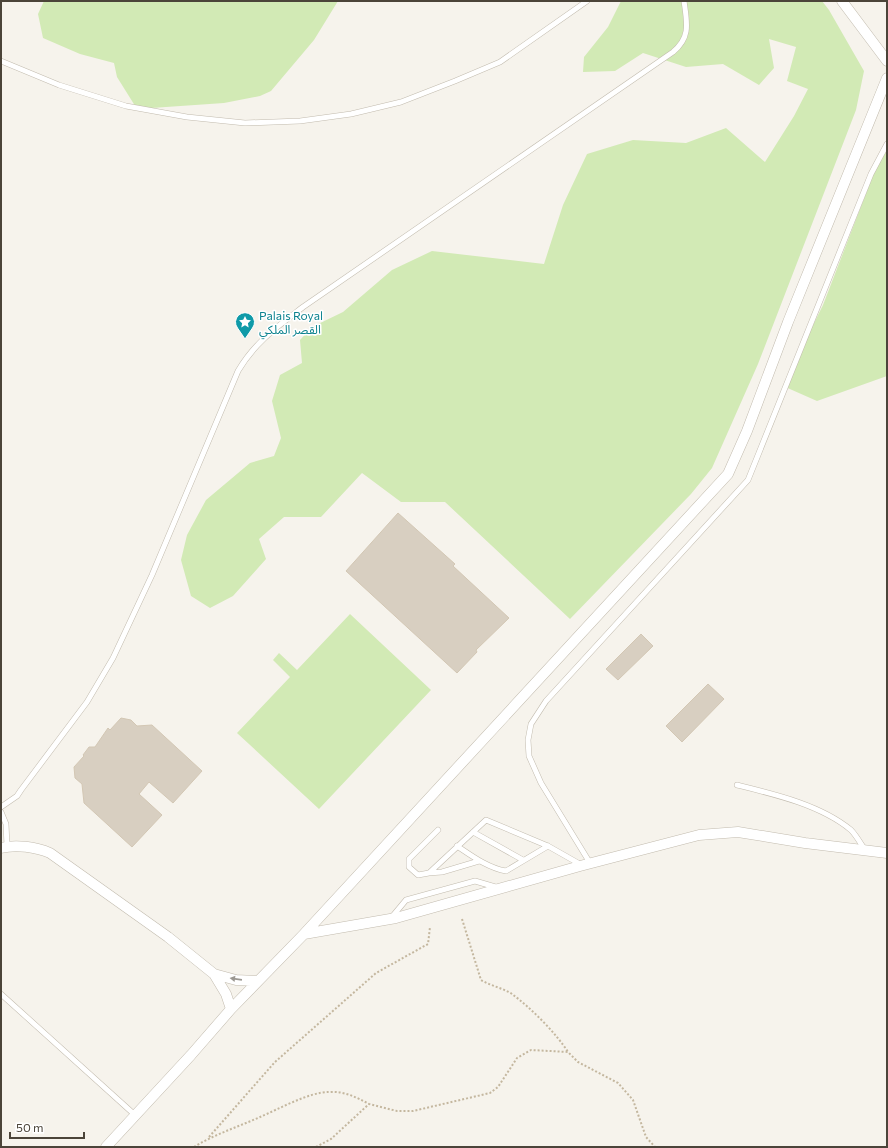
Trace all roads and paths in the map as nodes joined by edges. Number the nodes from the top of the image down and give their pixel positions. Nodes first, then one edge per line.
1 (587, 1) edge
2 (684, 1) edge
3 (842, 1) edge
4 (1, 61) edge
5 (887, 62) edge
6 (887, 78) edge
7 (887, 144) edge
8 (737, 784) dead end
9 (1, 806) edge
10 (1, 812) edge
11 (438, 830) dead end
12 (473, 832) junction
13 (457, 846) junction
14 (548, 846) junction
15 (4, 847) edge
16 (865, 851) junction
17 (887, 853) edge
18 (523, 860) junction
19 (479, 861) junction
20 (590, 864) junction
21 (580, 866) junction
22 (425, 874) junction
23 (502, 889) junction
24 (391, 919) junction
25 (462, 919) dead end
26 (430, 927) dead end
27 (304, 934) junction
28 (214, 974) junction
29 (257, 981) junction
30 (1, 994) edge
31 (231, 1009) junction
32 (568, 1052) junction
33 (369, 1104) junction
34 (135, 1116) junction
35 (209, 1137) junction
36 (106, 1147) edge
37 (194, 1147) edge
38 (316, 1147) edge
39 (656, 1147) edge

1 - 4 lane
2 - 9 lane
3 - 5 street
6 - 27 street
7 - 20 lane
8 - 16 lane
10 - 15 lane
11 - 22 lane
12 - 13 lane
12 - 14 lane
12 - 18 lane
13 - 19 lane
13 - 22 lane
14 - 18 lane
14 - 21 lane
15 - 28 street
16 - 17 street
16 - 20 street
18 - 19 lane
19 - 22 lane
20 - 21 street
21 - 23 street
23 - 24 street
23 - 24 lane
24 - 27 street
25 - 32 path
26 - 35 path
27 - 29 street
29 -> 28 street
28 - 31 street
29 - 31 street
30 - 34 lane
31 - 34 street
32 - 33 path
32 - 39 path
33 - 35 path
33 - 38 path
34 - 36 street
35 - 37 path

